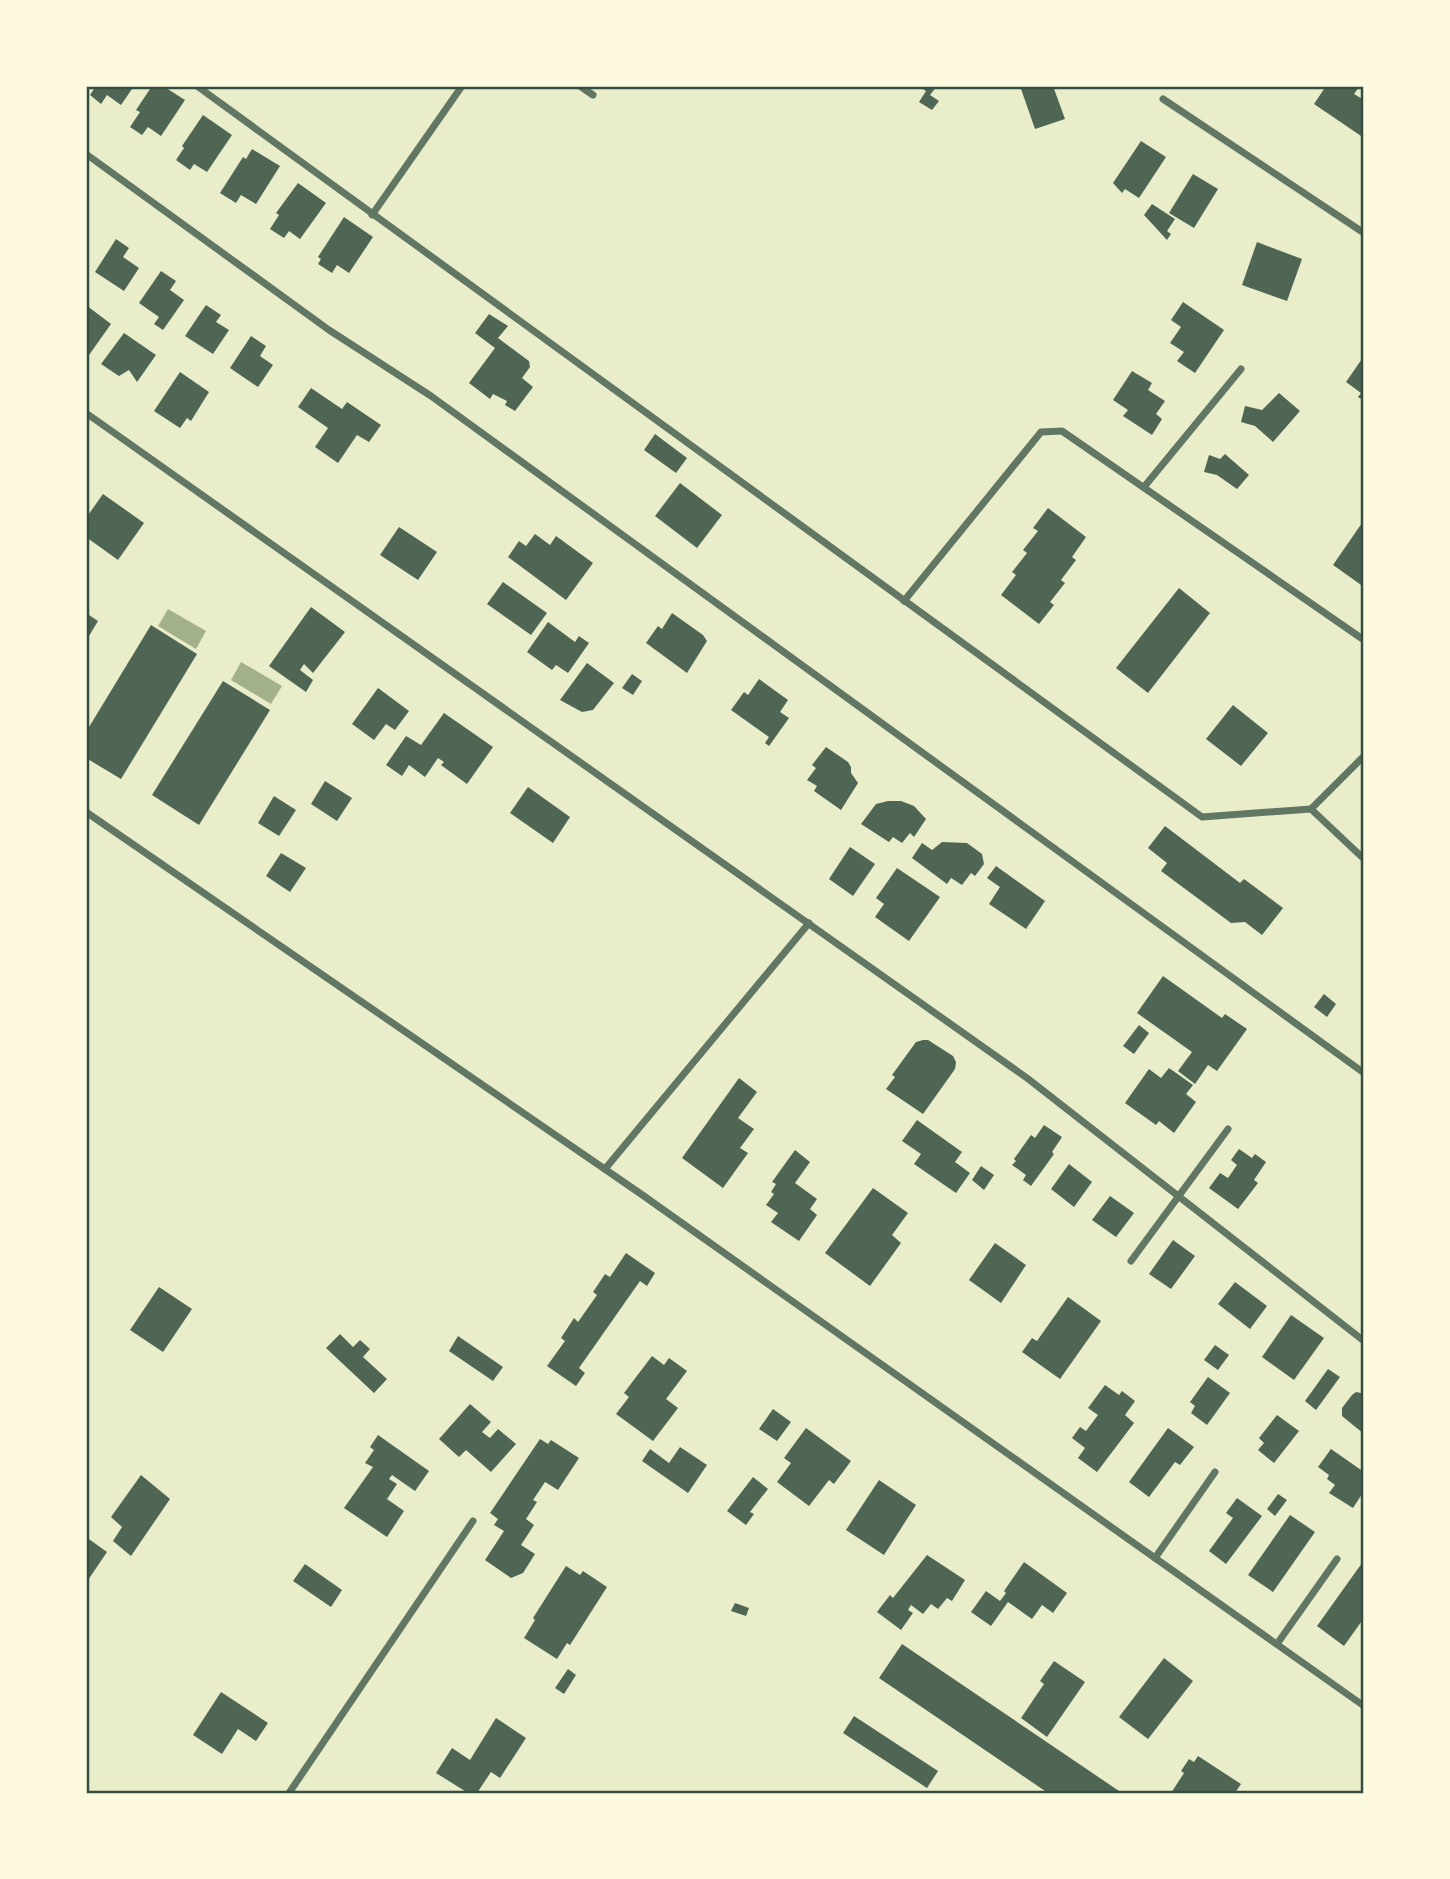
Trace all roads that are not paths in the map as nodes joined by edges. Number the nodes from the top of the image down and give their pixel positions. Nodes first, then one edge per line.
1 (197, 86) edge
2 (462, 86) edge
3 (580, 86) edge
4 (593, 95) dead end
5 (1163, 99) dead end
6 (86, 154) edge
7 (372, 215) junction
8 (1364, 233) edge
9 (1241, 369) dead end
10 (86, 413) edge
11 (1143, 487) junction
12 (904, 601) junction
13 (1364, 640) edge
14 (1364, 756) edge
15 (1311, 809) junction
16 (86, 812) edge
17 (1364, 859) edge
18 (809, 923) junction
19 (1364, 1073) edge
20 (1228, 1129) dead end
21 (604, 1169) junction
22 (1179, 1195) junction
23 (1131, 1261) dead end
24 (1364, 1340) edge
25 (1215, 1472) dead end
26 (474, 1521) dead end
27 (1155, 1558) junction
28 (1337, 1559) dead end
29 (1277, 1644) junction
30 (1364, 1706) edge
31 (289, 1793) edge

1 - 7 street
2 - 7 street
3 - 4 street
5 - 8 street
6 - 19 street
7 - 12 street
9 - 11 street
10 - 18 street
11 - 12 street
11 - 13 street
12 - 15 street
14 - 15 street
15 - 17 street
16 - 21 street
18 - 21 street
18 - 22 street
20 - 22 street
21 - 27 street
22 - 23 street
22 - 24 street
25 - 27 street
26 - 31 street
27 - 29 street
28 - 29 street
29 - 30 street

